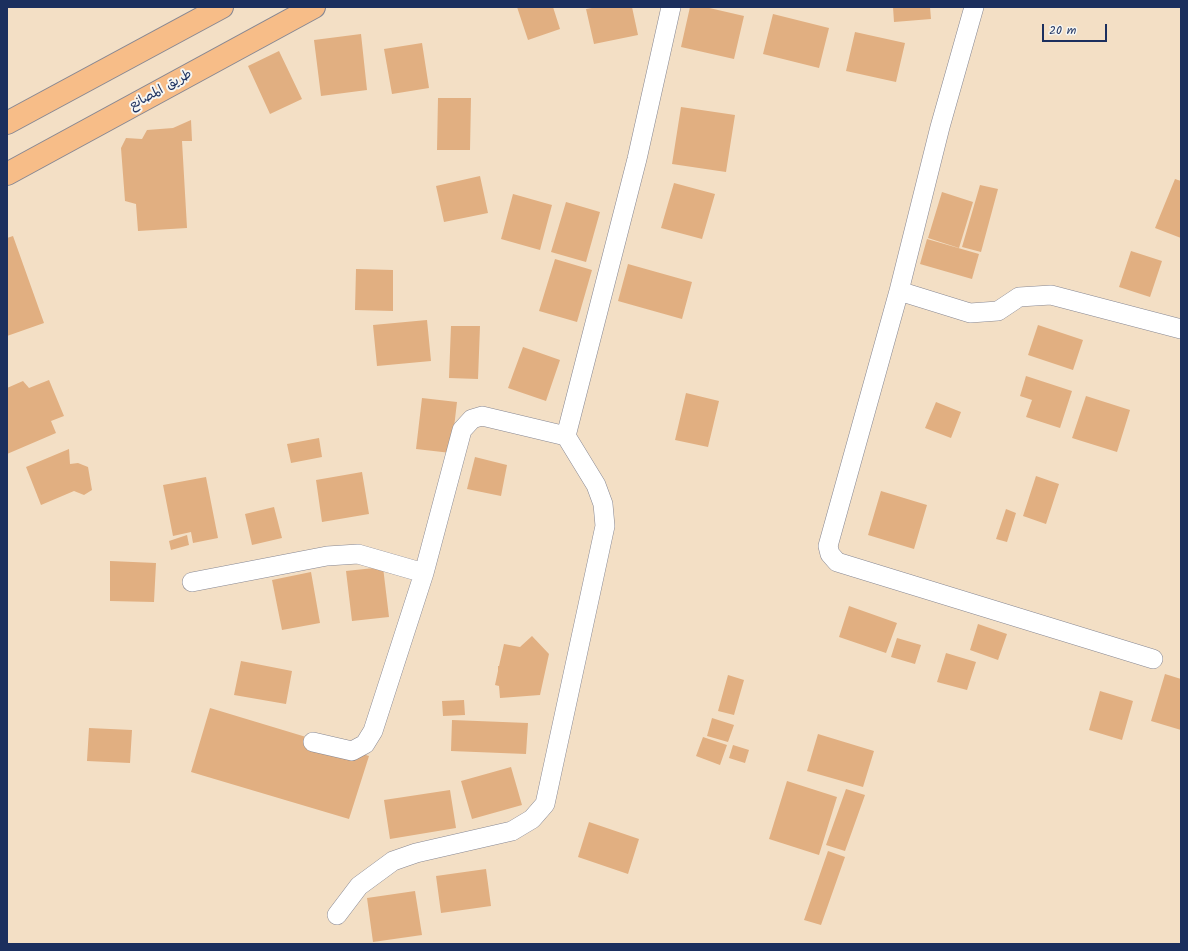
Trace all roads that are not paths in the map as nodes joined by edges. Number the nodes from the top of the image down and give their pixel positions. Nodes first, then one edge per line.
1 (222, 7) edge
2 (314, 7) edge
3 (671, 7) edge
4 (974, 7) edge
5 (7, 123) edge
6 (7, 174) edge
7 (898, 291) junction
8 (1181, 329) edge
9 (566, 436) junction
10 (424, 573) junction
11 (192, 582) dead end
12 (1153, 659) dead end
13 (313, 742) dead end
14 (336, 915) dead end

1 - 5 main road
2 - 6 main road, طريق المصانع
3 - 9 street
4 - 7 street
7 - 8 street
7 - 12 street
9 - 10 street
9 - 14 street
10 - 11 street
10 - 13 street

